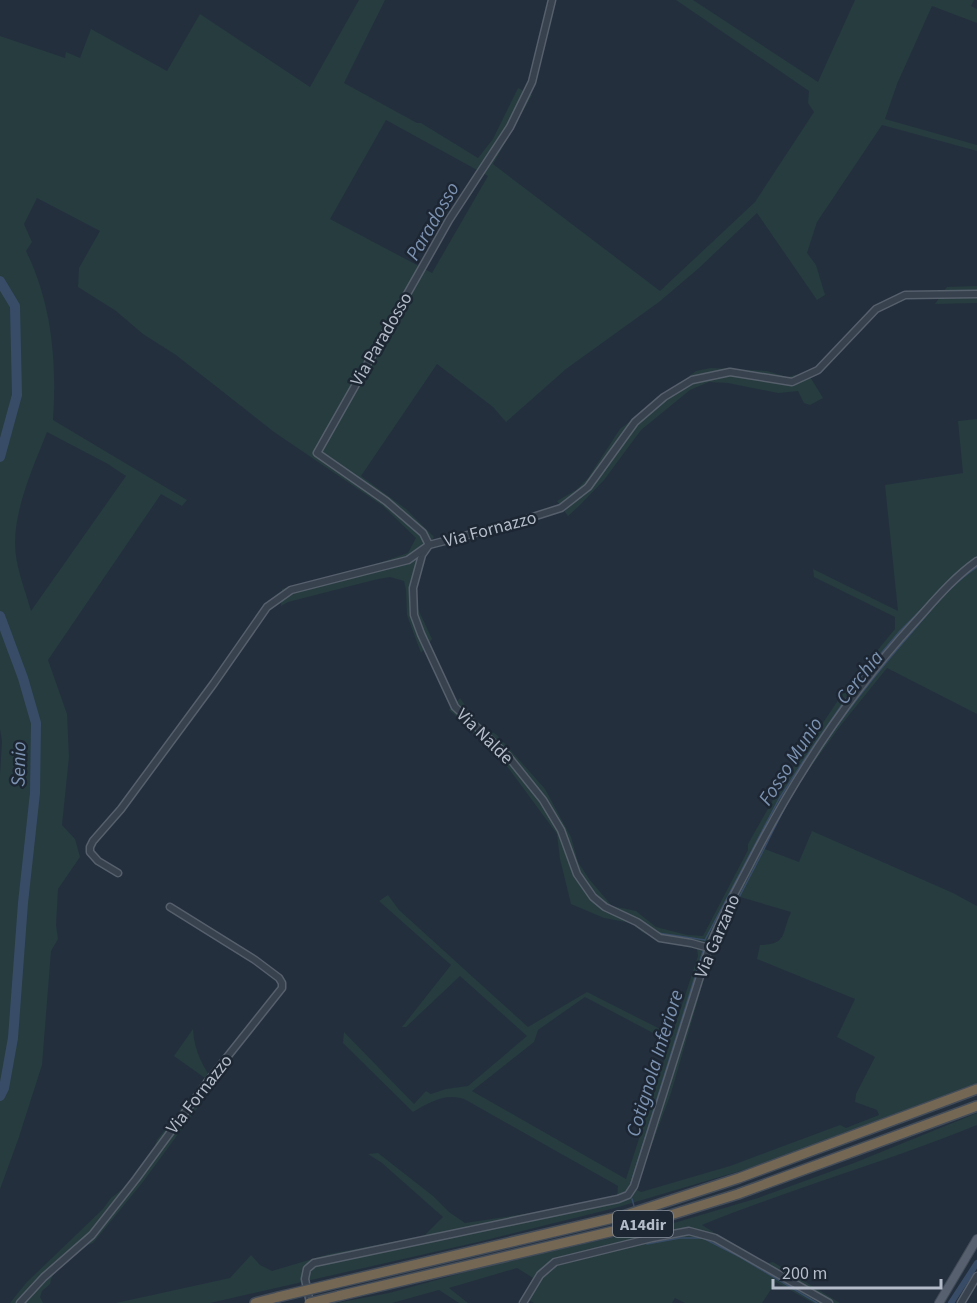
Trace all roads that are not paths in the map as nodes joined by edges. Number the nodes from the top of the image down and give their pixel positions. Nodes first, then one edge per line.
1 (552, 0) edge
2 (977, 294) edge
3 (429, 545) junction
4 (977, 561) edge
5 (118, 873) dead end
6 (170, 907) dead end
7 (709, 948) junction
8 (977, 1089) edge
9 (977, 1106) edge
10 (977, 1239) edge
11 (977, 1276) edge
12 (20, 1303) edge
13 (255, 1303) edge
14 (309, 1303) edge
15 (524, 1303) edge
16 (829, 1303) edge
17 (939, 1303) edge
18 (961, 1303) edge

1 - 3 street, Via Paradosso
2 - 3 street, Via Fornazzo
3 - 5 street, Via Fornazzo
3 - 7 street, Via Nalde
4 - 7 street, Via Garzano
6 - 12 street, Via Fornazzo
7 - 14 street, Via Garzano
8 - 13 highway, A14dir, bridge
9 - 14 highway, A14dir, bridge
10 - 17 main road
11 - 18 street
15 - 16 street

